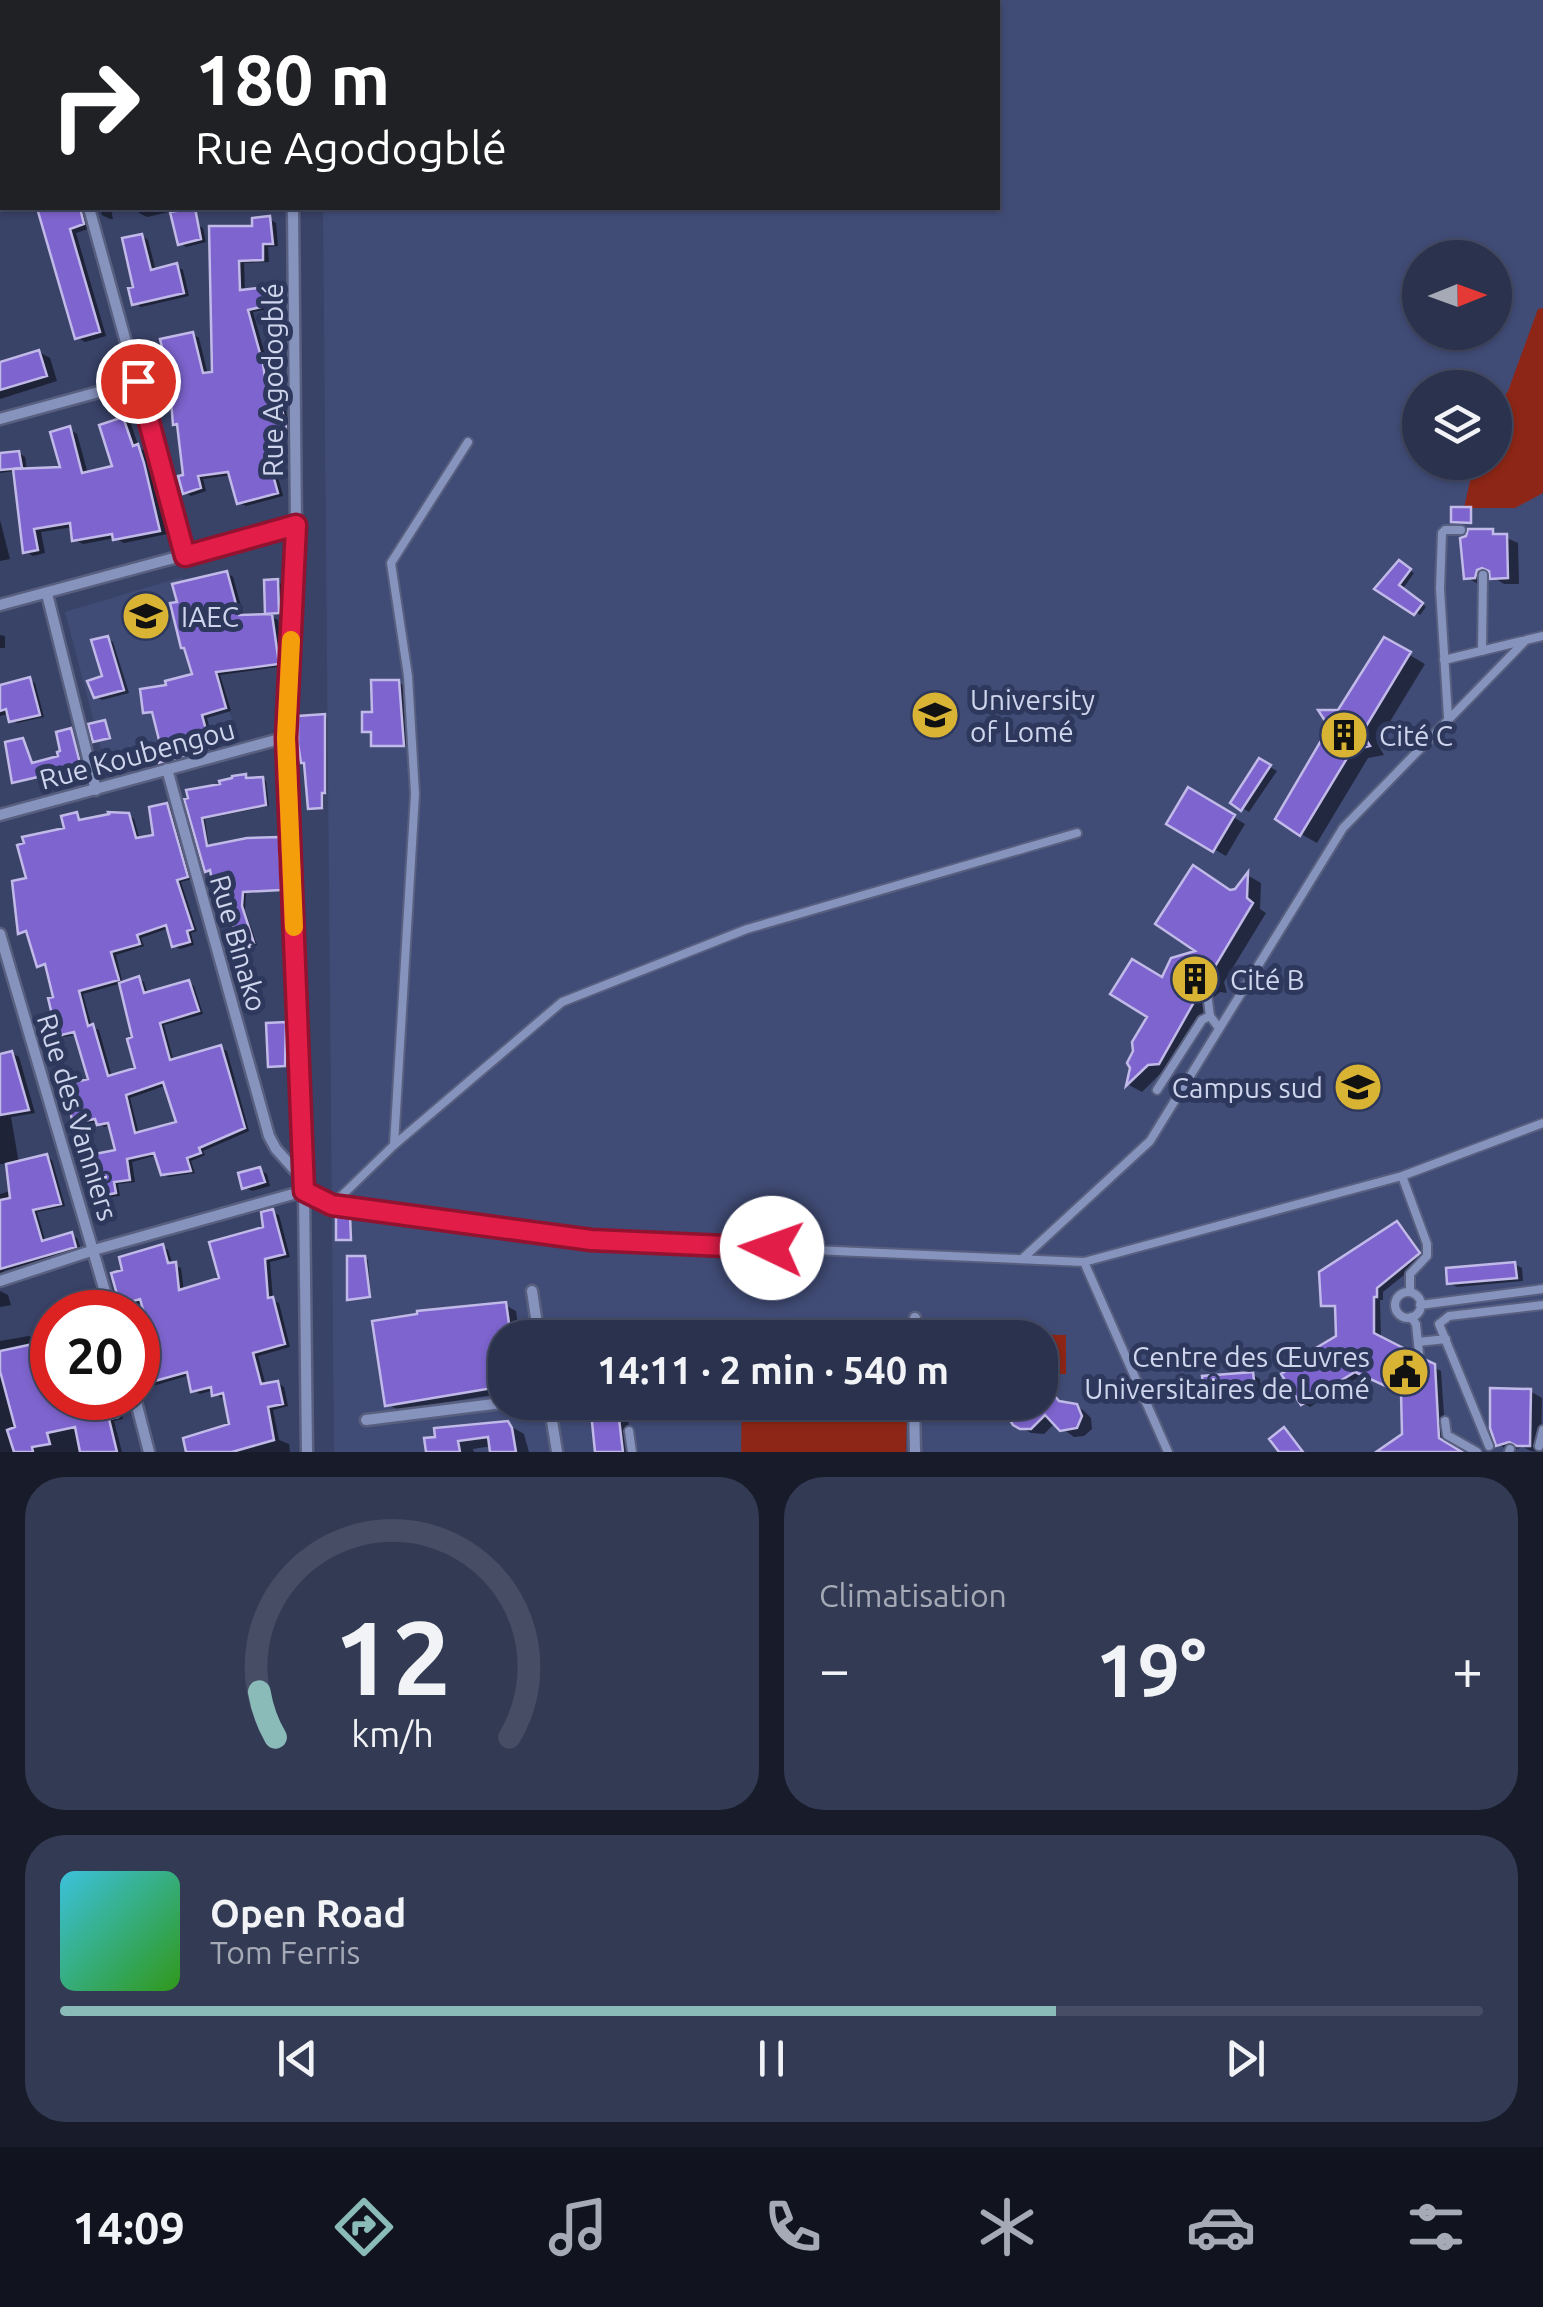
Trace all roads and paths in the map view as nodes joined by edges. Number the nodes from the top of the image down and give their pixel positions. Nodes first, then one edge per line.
1 (90, 210) edge
2 (293, 210) edge
3 (138, 381) junction
4 (0, 419) edge
5 (468, 442) dead end
6 (296, 525) junction
7 (1461, 530) dead end
8 (185, 556) junction
9 (1483, 575) dead end
10 (47, 594) junction
11 (0, 605) edge
12 (1543, 636) edge
13 (1526, 640) junction
14 (1482, 651) junction
15 (1444, 660) junction
16 (1448, 716) junction
17 (286, 738) junction
18 (167, 769) junction
19 (96, 790) junction
20 (0, 815) edge
21 (1077, 833) dead end
22 (0, 934) edge
23 (1207, 993) dead end
24 (1210, 1016) junction
25 (1218, 1028) junction
26 (1157, 1090) dead end
27 (1543, 1123) edge
28 (394, 1145) junction
29 (1402, 1176) junction
30 (302, 1178) junction
31 (304, 1191) junction
32 (332, 1205) junction
33 (94, 1250) junction
34 (1022, 1259) junction
35 (1084, 1262) junction
36 (0, 1281) edge
37 (1543, 1289) edge
38 (105, 1290) edge
39 (532, 1291) dead end
40 (1410, 1292) junction
41 (1420, 1305) junction
42 (1543, 1305) edge
43 (1410, 1317) junction
44 (536, 1320) edge
45 (1446, 1339) junction
46 (1418, 1342) junction
47 (1419, 1353) dead end
48 (488, 1405) edge
49 (141, 1420) edge
50 (366, 1420) dead end
51 (552, 1420) edge
52 (914, 1420) edge
53 (1445, 1422) dead end
54 (1543, 1430) edge
55 (629, 1431) dead end
56 (1490, 1446) dead end
57 (1539, 1446) dead end
58 (150, 1452) edge
59 (306, 1452) edge
60 (557, 1452) edge
61 (632, 1452) edge
62 (914, 1452) edge
63 (1168, 1452) edge
64 (1477, 1452) edge

1 - 3 street
2 - 6 street, Rue Agodogblé
3 - 4 street
3 - 8 street
5 - 28 lane
6 - 8 street
6 - 17 street, Rue Agodogblé
7 - 15 lane
8 - 10 street
9 - 14 lane
10 - 11 street
10 - 19 street
12 - 13 lane
13 - 14 lane
13 - 16 lane
14 - 15 lane
15 - 16 lane
16 - 25 lane
17 - 18 street, Rue Koubengou
17 - 30 street, Rue Agodogblé
18 - 19 street, Rue Koubengou
18 - 30 street, Rue Binako
19 - 20 street, Rue Koubengou
21 - 28 lane
22 - 33 street, Rue des Vanniers
23 - 24 lane
24 - 25 lane
24 - 26 lane
25 - 34 lane
27 - 29 lane
28 - 32 lane
29 - 35 lane
29 - 40 lane
30 - 31 street, Rue Agodogblé
31 - 32 lane
31 - 33 street
31 - 59 street, Rue Agodogblé
32 - 34 lane
33 - 36 street
33 - 38 street, Rue des Vanniers
34 - 35 lane
35 - 63 lane
37 - 41 lane
39 - 44 street
40 - 41 lane
40 - 43 lane
41 - 43 lane
42 - 45 lane
43 - 46 lane
45 - 46 lane
45 - 56 lane
46 - 47 lane
48 - 50 street
49 - 58 street
51 - 60 street
52 - 62 street
53 - 64 lane
54 - 57 lane
55 - 61 lane

